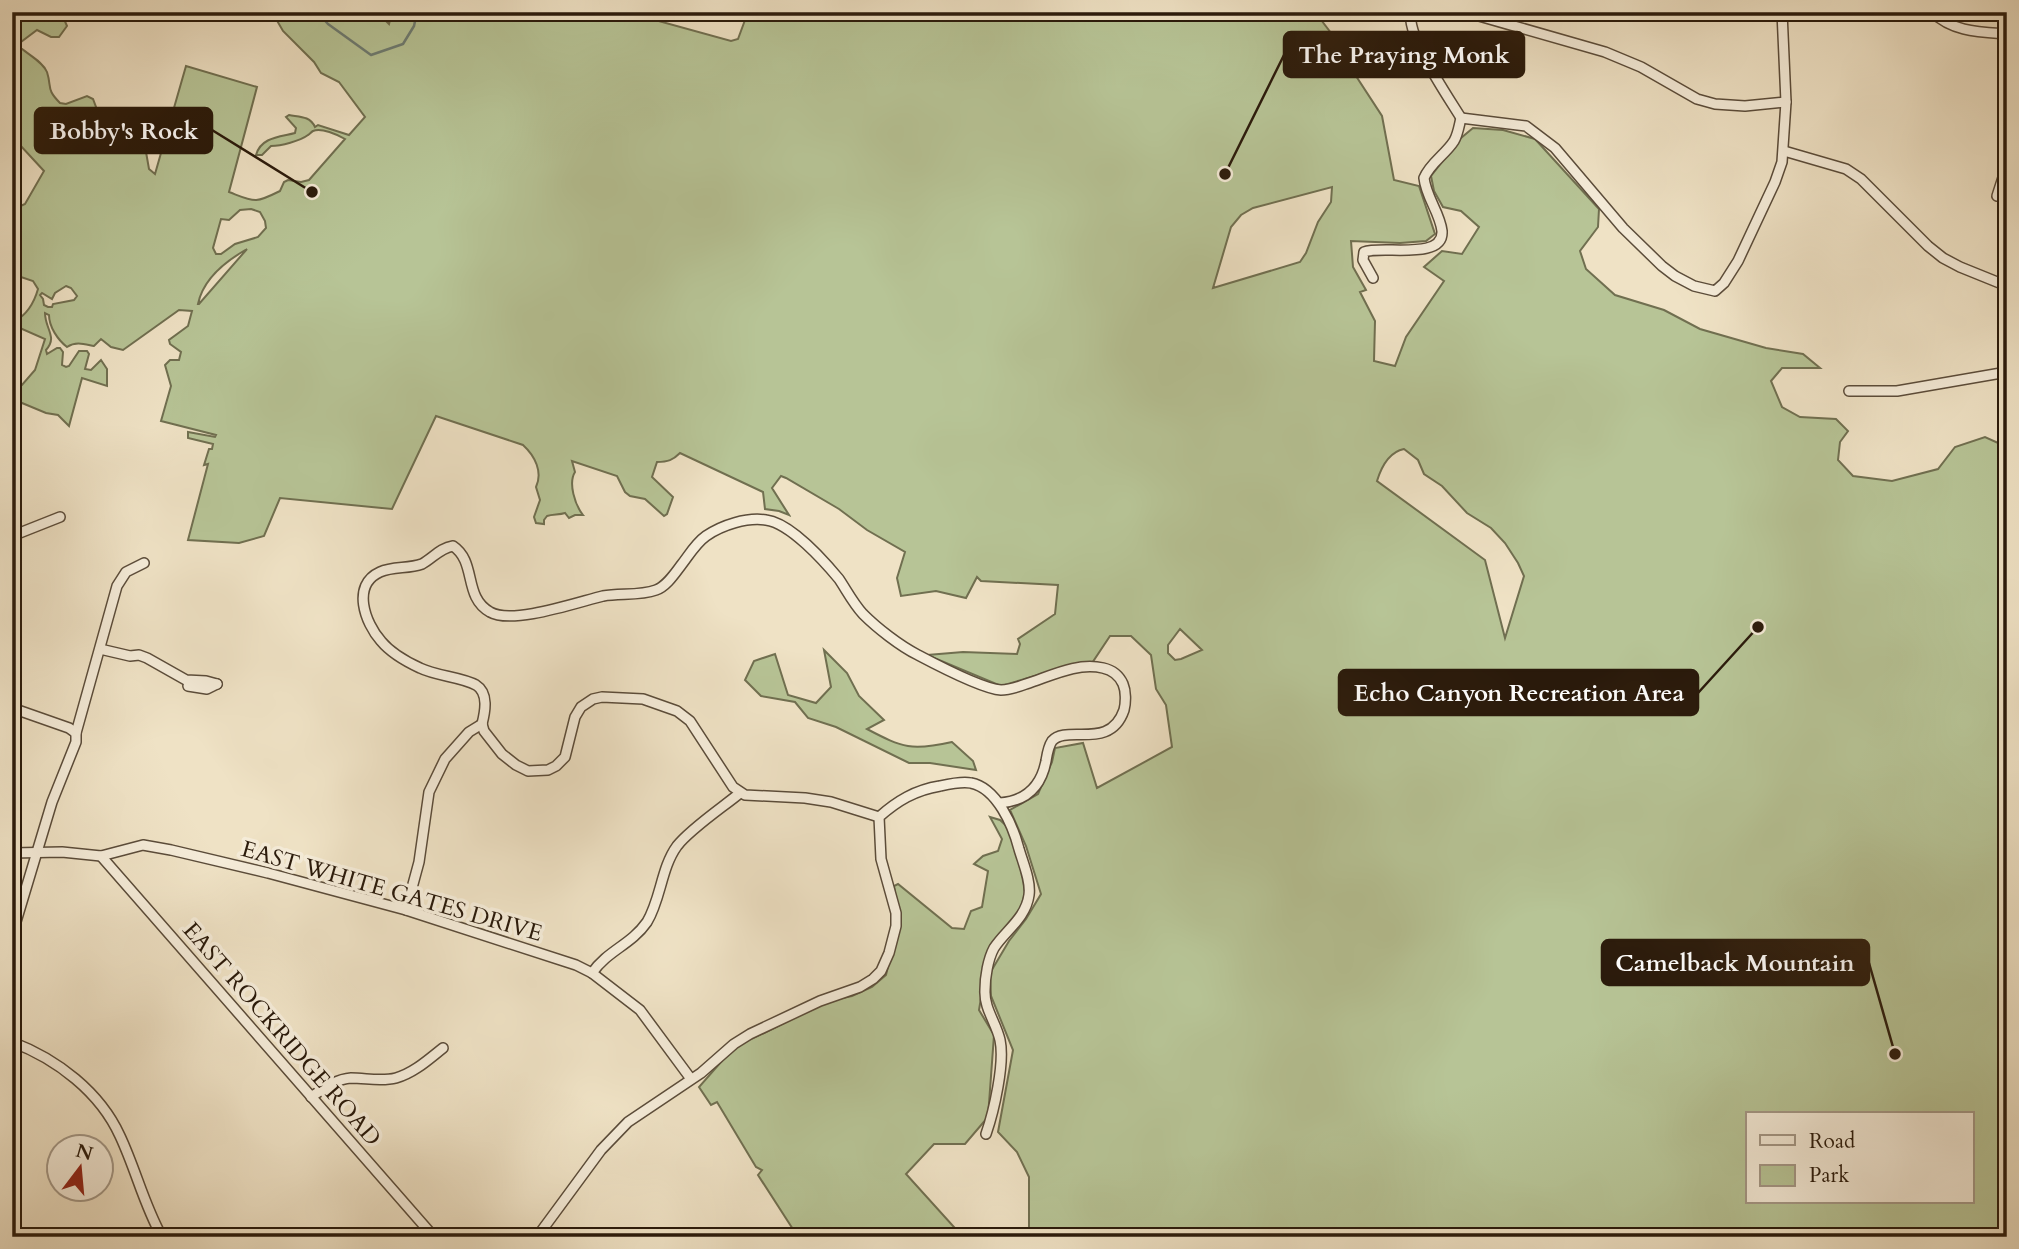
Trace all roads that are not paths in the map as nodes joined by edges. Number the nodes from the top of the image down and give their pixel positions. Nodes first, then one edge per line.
1 (1411, 12) edge
2 (1465, 12) edge
3 (1782, 12) edge
4 (1932, 12) edge
5 (2007, 34) edge
6 (1786, 102) junction
7 (1461, 118) junction
8 (1784, 151) junction
9 (2007, 165) edge
10 (1997, 196) dead end
11 (1373, 278) dead end
12 (2007, 286) edge
13 (2007, 372) edge
14 (1849, 391) dead end
15 (60, 517) dead end
16 (12, 536) edge
17 (144, 563) dead end
18 (100, 649) junction
19 (130, 656) junction
20 (12, 708) edge
21 (482, 724) junction
22 (76, 733) junction
23 (740, 793) junction
24 (1000, 803) junction
25 (879, 817) junction
26 (12, 853) edge
27 (36, 853) junction
28 (101, 856) junction
29 (406, 910) junction
30 (12, 935) edge
31 (592, 973) junction
32 (12, 1042) edge
33 (443, 1048) dead end
34 (691, 1079) junction
35 (311, 1097) junction
36 (986, 1134) dead end
37 (162, 1237) edge
38 (434, 1237) edge
39 (537, 1237) edge

1 - 7 street
2 - 6 street
3 - 6 street
4 - 5 street
6 - 8 street
7 - 8 street
7 - 11 street
8 - 12 street
9 - 10 street
13 - 14 street
15 - 16 street
17 - 18 street
18 - 19 street
18 - 22 street
19 - 19 street
20 - 22 street
21 - 23 street
21 - 24 street
21 - 29 street
22 - 27 street
23 - 25 street
23 - 31 street
24 - 25 street
24 - 36 street
25 - 34 street
26 - 27 street, EAST WHITE GATES DRIVE
27 - 28 street, EAST WHITE GATES DRIVE
27 - 30 street
28 - 29 street, EAST WHITE GATES DRIVE
28 - 35 street, EAST ROCKRIDGE ROAD
29 - 31 street, EAST WHITE GATES DRIVE
31 - 34 street, EAST WHITE GATES DRIVE
32 - 37 street
33 - 35 street
34 - 39 street
35 - 38 street, EAST ROCKRIDGE ROAD

